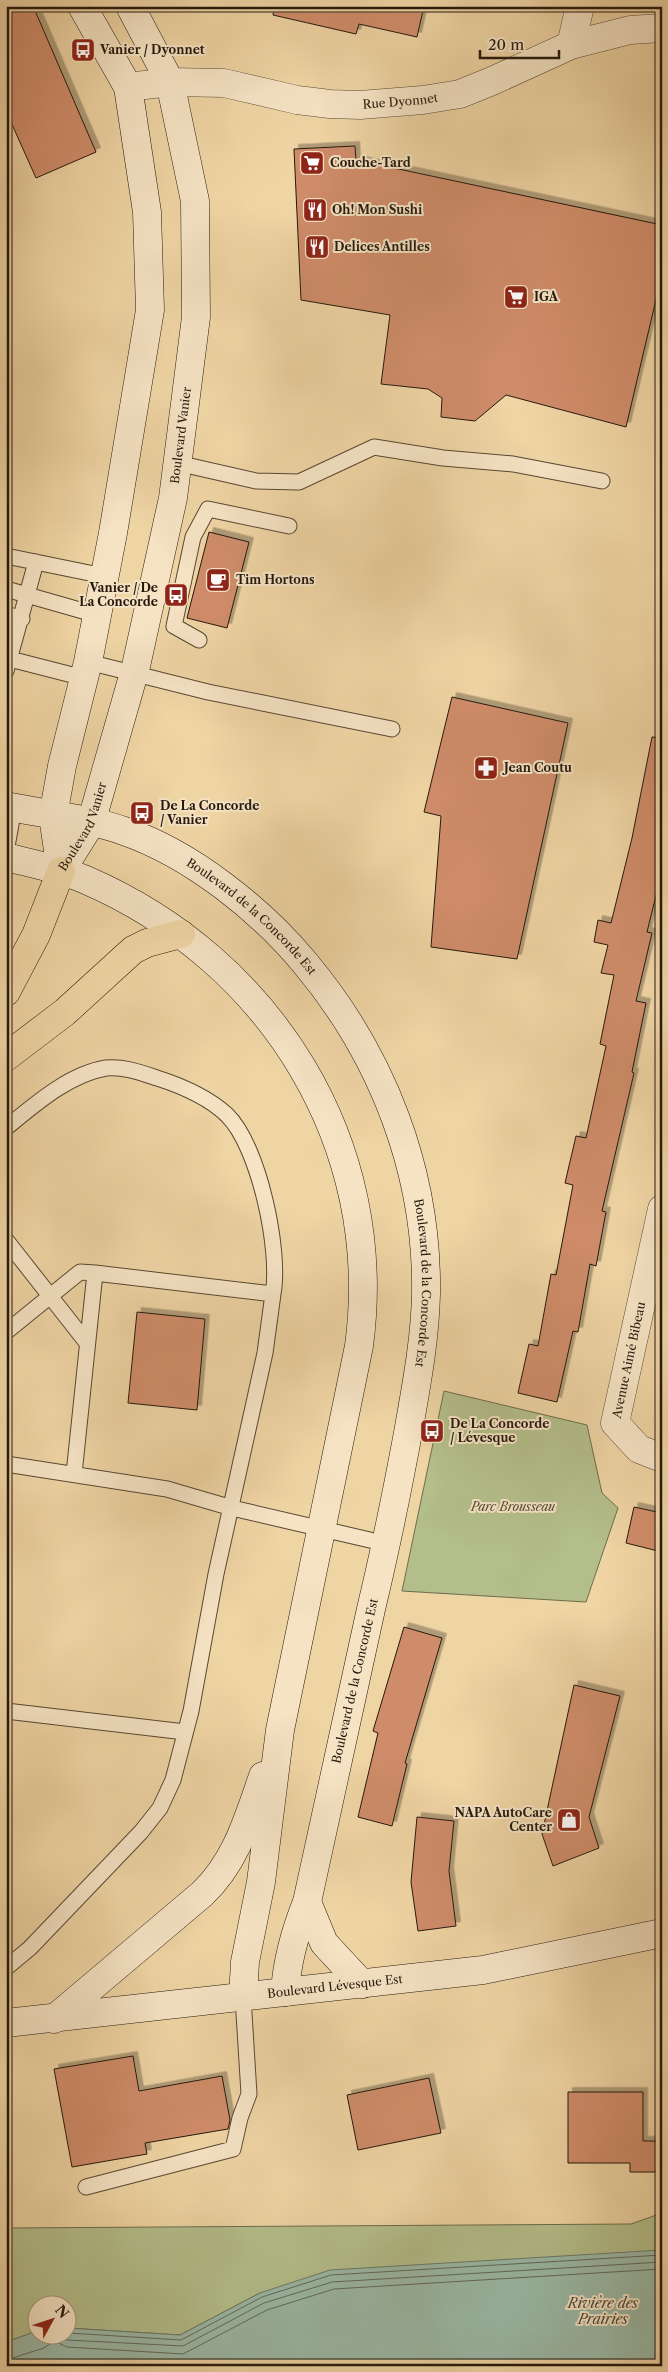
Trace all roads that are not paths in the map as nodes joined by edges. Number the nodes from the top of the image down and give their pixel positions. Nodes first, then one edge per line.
1 (82, 6) edge
2 (130, 6) edge
3 (580, 6) edge
4 (662, 28) edge
5 (571, 45) junction
6 (170, 82) junction
7 (128, 87) junction
8 (177, 463) junction
9 (602, 481) dead end
10 (289, 526) dead end
11 (6, 556) edge
12 (36, 562) junction
13 (104, 576) junction
14 (6, 589) edge
15 (28, 596) junction
16 (6, 614) edge
17 (97, 615) junction
18 (22, 619) junction
19 (199, 640) dead end
20 (8, 662) edge
21 (86, 670) junction
22 (134, 674) junction
23 (392, 730) dead end
24 (10, 807) edge
25 (53, 816) junction
26 (91, 824) junction
27 (6, 852) edge
28 (6, 857) edge
29 (61, 871) junction
30 (181, 934) junction
31 (6, 992) edge
32 (6, 1057) edge
33 (6, 1128) edge
34 (662, 1209) edge
35 (6, 1240) edge
36 (95, 1273) junction
37 (273, 1294) junction
38 (51, 1296) junction
39 (6, 1332) edge
40 (87, 1343) junction
41 (662, 1458) edge
42 (6, 1464) edge
43 (74, 1474) junction
44 (232, 1508) junction
45 (322, 1531) junction
46 (387, 1544) junction
47 (6, 1711) edge
48 (280, 1730) junction
49 (185, 1732) junction
50 (307, 1902) junction
51 (662, 1932) edge
52 (6, 1968) edge
53 (362, 1984) junction
54 (285, 1992) junction
55 (243, 1997) junction
56 (54, 2019) junction
57 (6, 2023) edge
58 (86, 2187) dead end

1 - 7 street, Boulevard Vanier
2 - 6 street, Boulevard Vanier
3 - 5 street
4 - 5 street, Rue Dyonnet
5 - 6 street, Rue Dyonnet
6 - 7 street, Rue Dyonnet
6 - 8 street, Boulevard Vanier
7 - 13 street, Boulevard Vanier
8 - 9 lane
8 - 22 street, Boulevard Vanier
10 - 19 lane
11 - 12 lane
12 - 13 lane
12 - 15 lane
13 - 17 street, Boulevard Vanier
14 - 15 lane
15 - 17 lane
15 - 18 lane
16 - 18 lane
17 - 21 street, Boulevard Vanier
18 - 20 lane
20 - 21 lane
21 - 22 lane
21 - 25 street, Boulevard Vanier
22 - 23 lane
22 - 26 street, Boulevard Vanier
24 - 25 street, Boulevard de la Concorde Est
24 - 27 lane
25 - 26 street, Boulevard de la Concorde Est
25 - 29 street, Boulevard Vanier
26 - 29 street, Boulevard Vanier
26 - 46 street, Boulevard de la Concorde Est
28 - 29 street
29 - 30 street
29 - 31 highway
30 - 32 highway
30 - 45 street
33 - 37 lane
34 - 41 street, Avenue Aimé Bibeau
35 - 38 lane
36 - 37 lane
36 - 38 lane
36 - 40 lane
37 - 44 lane
38 - 39 lane
38 - 40 lane
40 - 43 lane
42 - 43 lane
43 - 44 lane
44 - 45 lane
44 - 49 lane
45 - 46 lane
45 - 48 street
46 - 50 street, Boulevard de la Concorde Est
47 - 49 lane
48 - 55 street
48 - 56 street
49 - 52 lane
50 - 53 street
50 - 54 street, Boulevard de la Concorde Est
51 - 53 street, Boulevard Lévesque Est
53 - 54 street, Boulevard Lévesque Est
54 - 55 street, Boulevard Lévesque Est
55 - 56 street, Boulevard Lévesque Est
55 - 58 lane
56 - 57 street, Boulevard Lévesque Est

